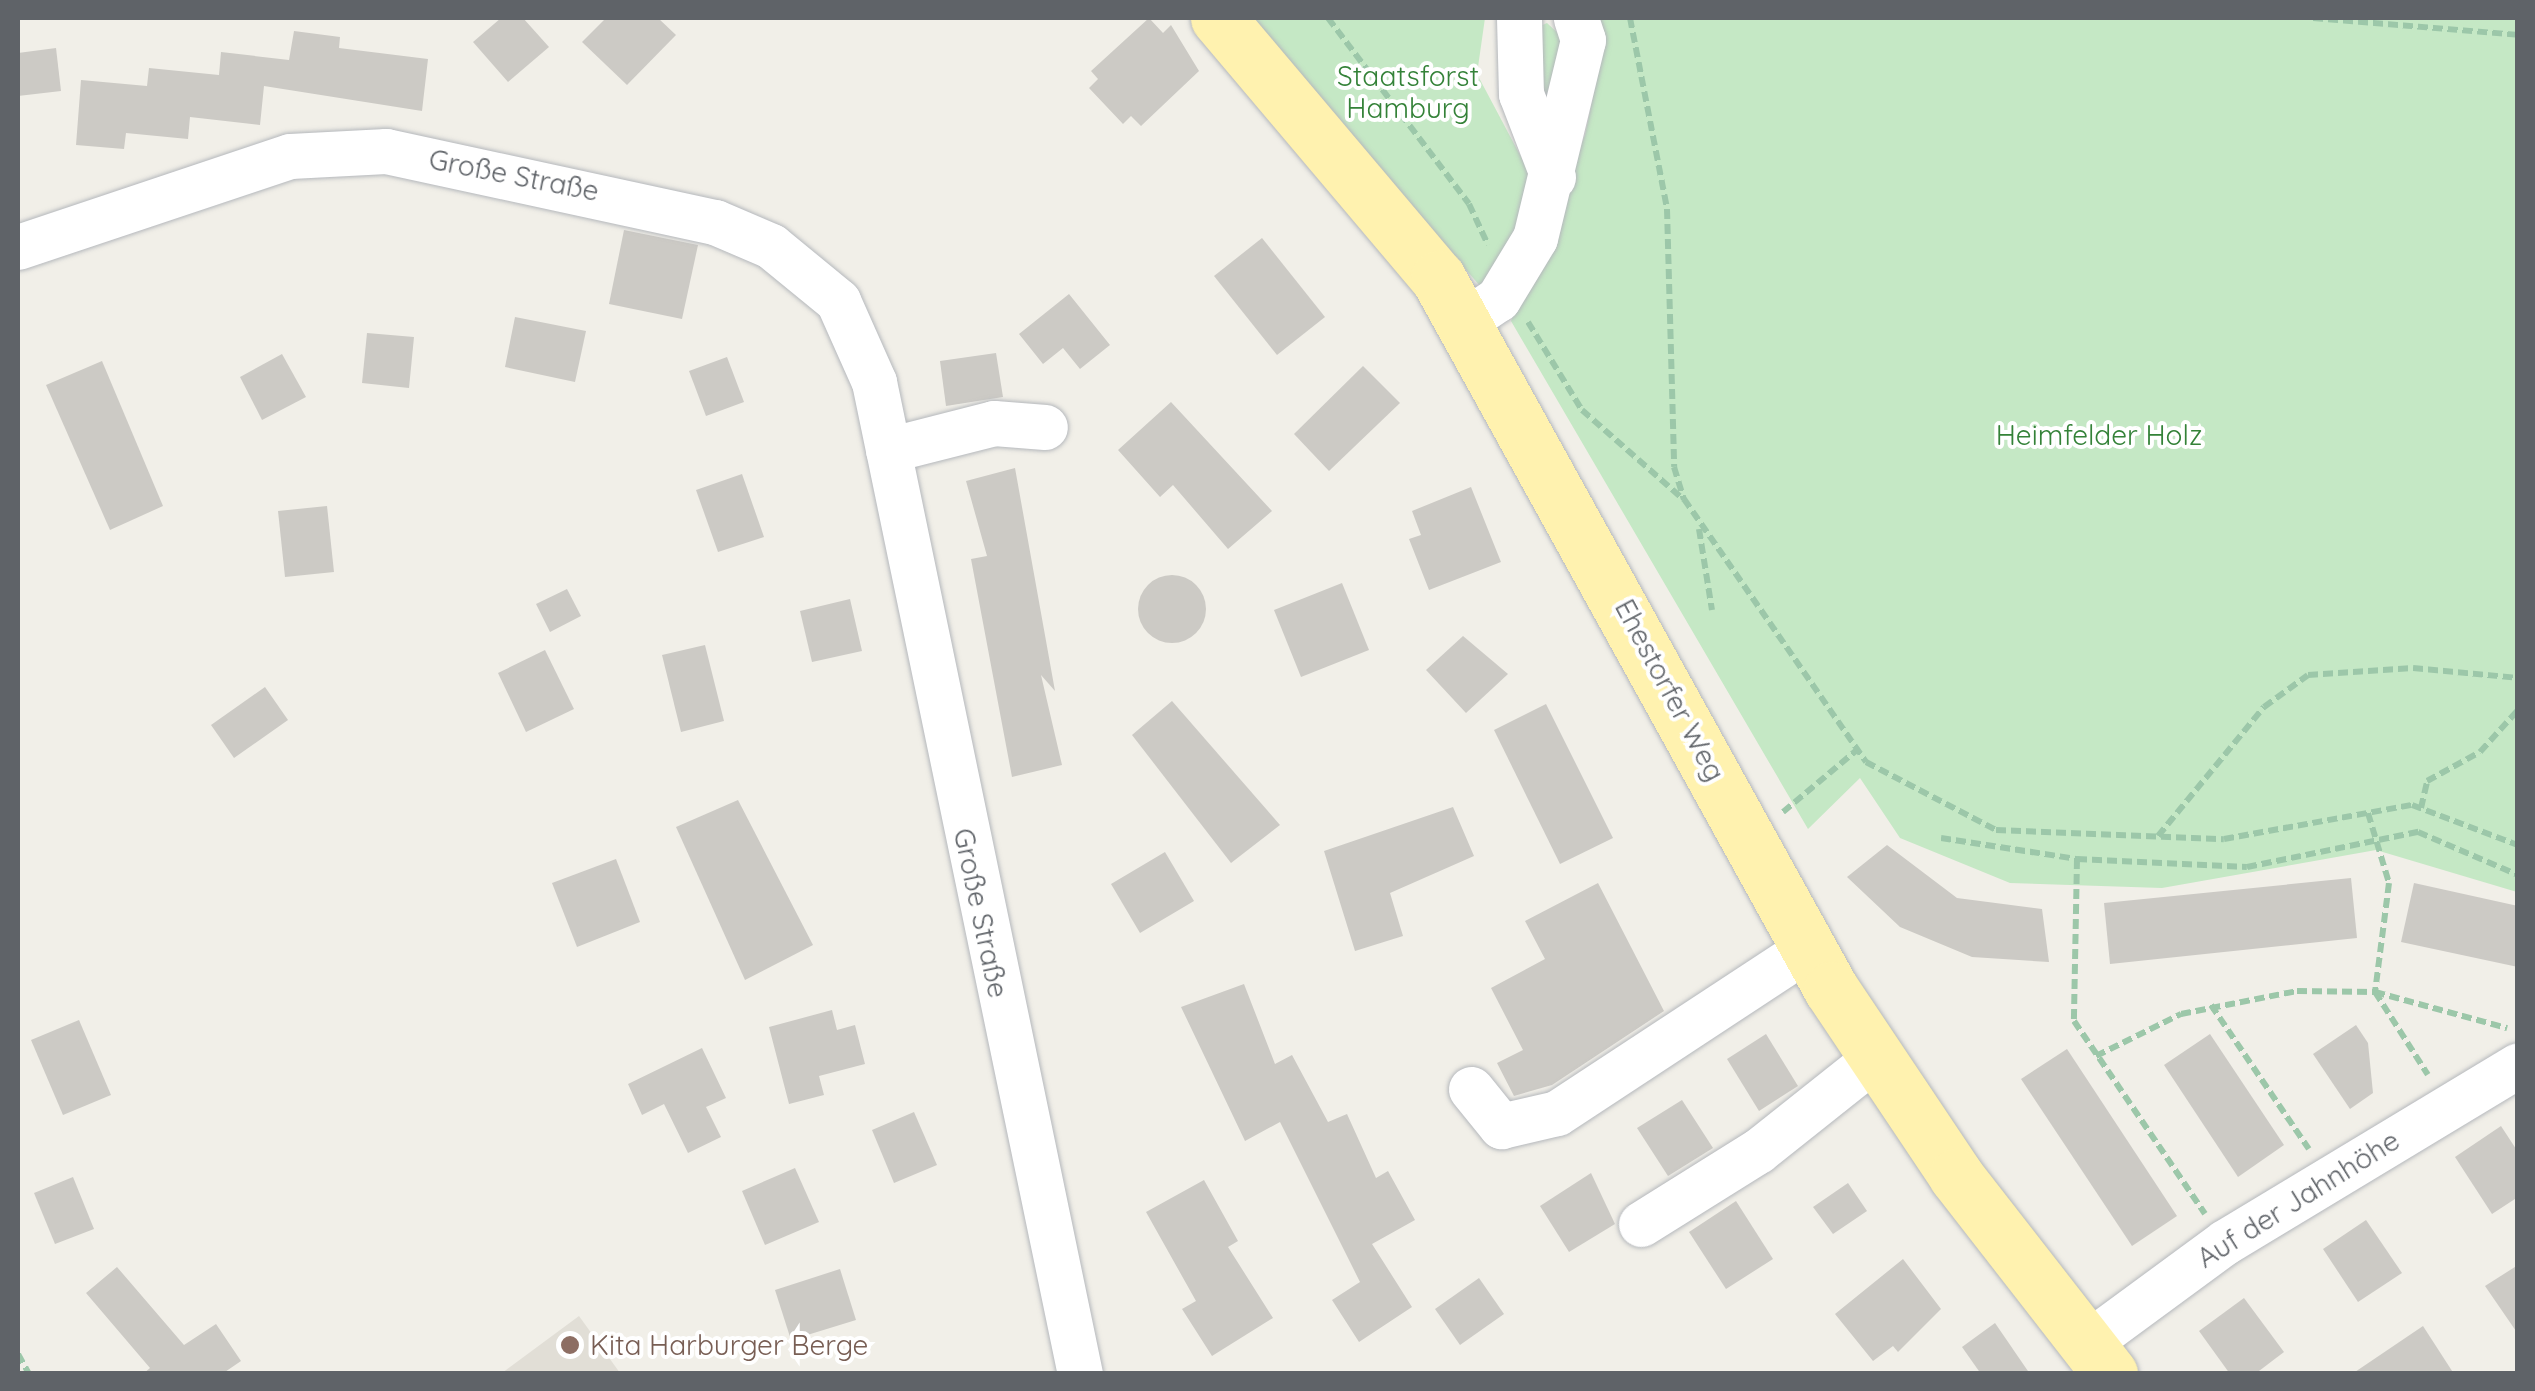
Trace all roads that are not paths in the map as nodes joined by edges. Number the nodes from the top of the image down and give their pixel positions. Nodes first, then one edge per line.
1 (1218, 18) edge
2 (1519, 18) edge
3 (1576, 18) edge
4 (1554, 177) junction
5 (18, 247) edge
6 (1466, 321) junction
7 (1046, 427) dead end
8 (888, 450) junction
9 (1807, 949) junction
10 (1876, 1057) junction
11 (2518, 1065) edge
12 (1471, 1089) dead end
13 (1642, 1224) dead end
14 (2098, 1358) edge
15 (1080, 1374) edge

1 - 6 main road, Ehestorfer Weg
2 - 4 street
3 - 4 street
4 - 6 street
5 - 8 street, Große Straße
6 - 9 main road, Ehestorfer Weg
7 - 8 street
8 - 15 street, Große Straße
9 - 10 main road, Ehestorfer Weg
9 - 12 street
10 - 13 street
10 - 14 main road, Ehestorfer Weg
11 - 14 street, Auf der Jahnhöhe

